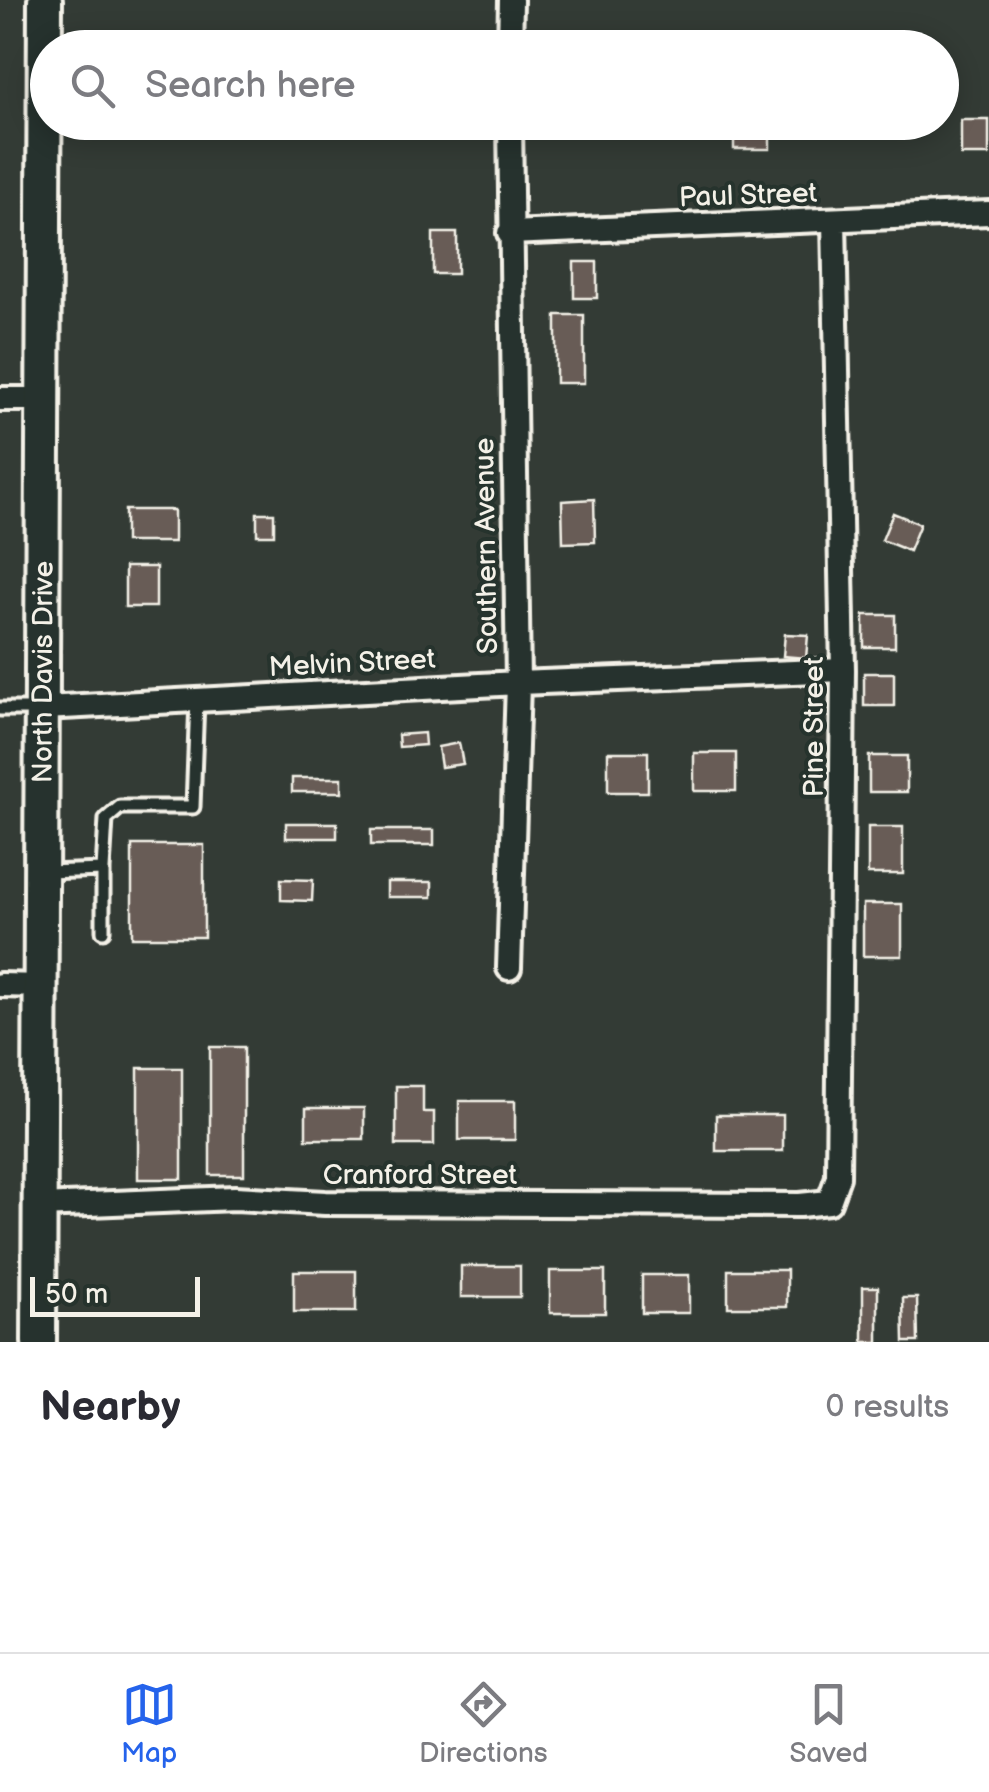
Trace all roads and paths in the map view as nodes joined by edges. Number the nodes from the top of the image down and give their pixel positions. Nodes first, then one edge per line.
1 (46, 0) edge
2 (510, 0) edge
3 (46, 30) edge
4 (510, 30) edge
5 (46, 140) edge
6 (510, 140) edge
7 (989, 213) edge
8 (834, 220) junction
9 (509, 233) junction
10 (0, 399) edge
11 (46, 399) junction
12 (844, 670) junction
13 (518, 683) junction
14 (197, 700) junction
15 (44, 708) junction
16 (0, 709) edge
17 (104, 870) junction
18 (42, 872) junction
19 (104, 932) dead end
20 (509, 968) dead end
21 (0, 986) edge
22 (40, 986) junction
23 (800, 1205) joint
24 (40, 1206) junction
25 (40, 1342) edge

1 - 3 main road, North Davis Drive
2 - 4 street
5 - 11 main road, North Davis Drive
6 - 9 street, Southern Avenue
7 - 8 street, Paul Street
8 - 9 street, Paul Street
8 - 12 street, Pine Street
9 - 13 street, Southern Avenue
10 - 11 street
11 - 15 main road, North Davis Drive
12 - 13 street, Melvin Street
12 - 23 street, Pine Street
13 - 14 street, Melvin Street
13 - 20 street, Southern Avenue
14 - 15 street, Melvin Street
14 - 17 lane
15 - 16 lane
15 - 18 main road, North Davis Drive
17 - 18 lane
17 - 19 lane
18 - 22 main road, North Davis Drive
21 - 22 street
22 - 24 main road, North Davis Drive
23 - 24 street, Cranford Street
24 - 25 main road, North Davis Drive

